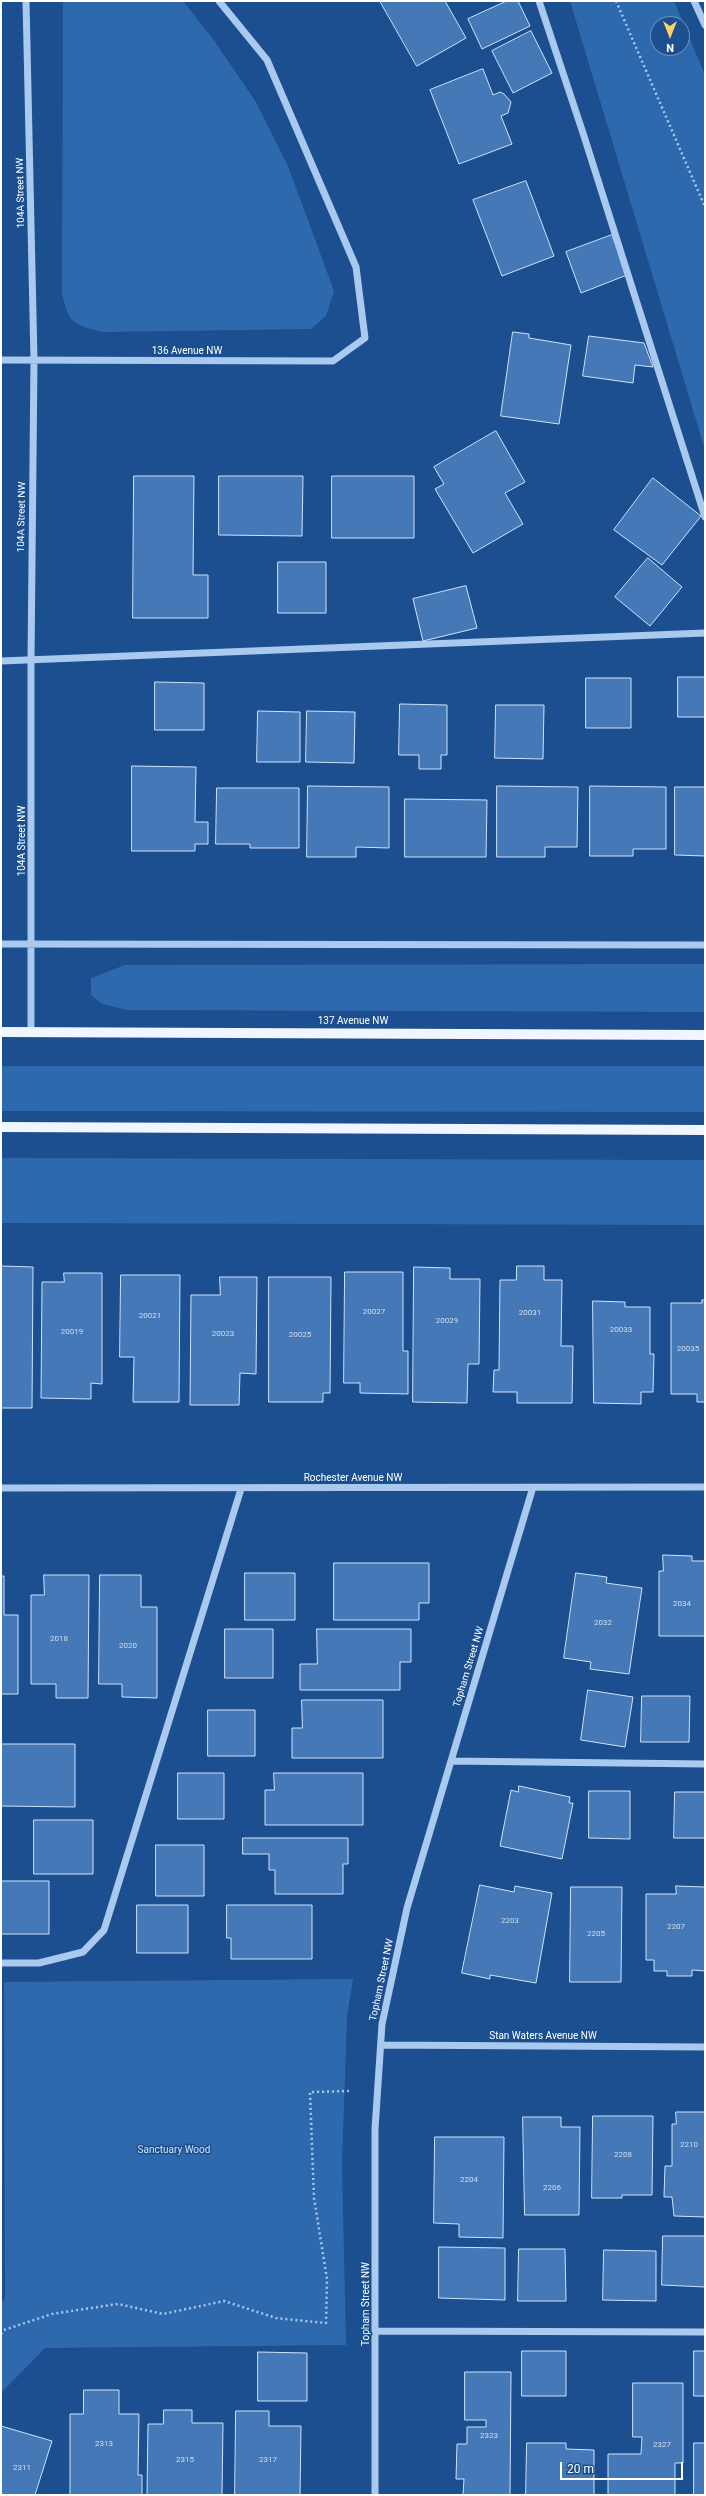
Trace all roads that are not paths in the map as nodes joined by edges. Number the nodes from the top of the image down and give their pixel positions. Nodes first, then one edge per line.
1 (26, 1) edge
2 (219, 1) edge
3 (539, 1) edge
4 (694, 1) edge
5 (705, 25) edge
6 (1, 360) edge
7 (34, 360) junction
8 (705, 517) edge
9 (705, 633) edge
10 (1, 661) edge
11 (31, 661) junction
12 (1, 944) edge
13 (32, 944) junction
14 (705, 945) edge
15 (1, 1032) edge
16 (31, 1032) junction
17 (705, 1035) edge
18 (1, 1127) edge
19 (705, 1130) edge
20 (533, 1487) junction
21 (705, 1487) edge
22 (1, 1488) edge
23 (241, 1488) junction
24 (451, 1761) junction
25 (705, 1764) edge
26 (1, 1963) edge
27 (381, 2045) junction
28 (705, 2047) edge
29 (376, 2331) junction
30 (705, 2332) edge
31 (375, 2495) edge

1 - 7 street, 104A Street NW
2 - 7 street, 136 Avenue NW
3 - 8 street
4 - 5 street
6 - 7 street, 136 Avenue NW
7 - 11 street, 104A Street NW
9 - 11 street
10 - 11 street
11 - 13 street, 104A Street NW
12 - 13 street
13 - 14 street
13 - 16 street, 104A Street NW
15 - 16 main road, 137 Avenue NW
16 - 17 main road, 137 Avenue NW
18 - 19 main road
20 - 21 street, Rochester Avenue NW
20 - 23 street, Rochester Avenue NW
20 - 24 street, Topham Street NW
22 - 23 street, Rochester Avenue NW
23 - 26 street
24 - 25 street
24 - 27 street, Topham Street NW
27 - 28 street, Stan Waters Avenue NW
27 - 29 street, Topham Street NW
29 - 30 street
29 - 31 street, Topham Street NW

